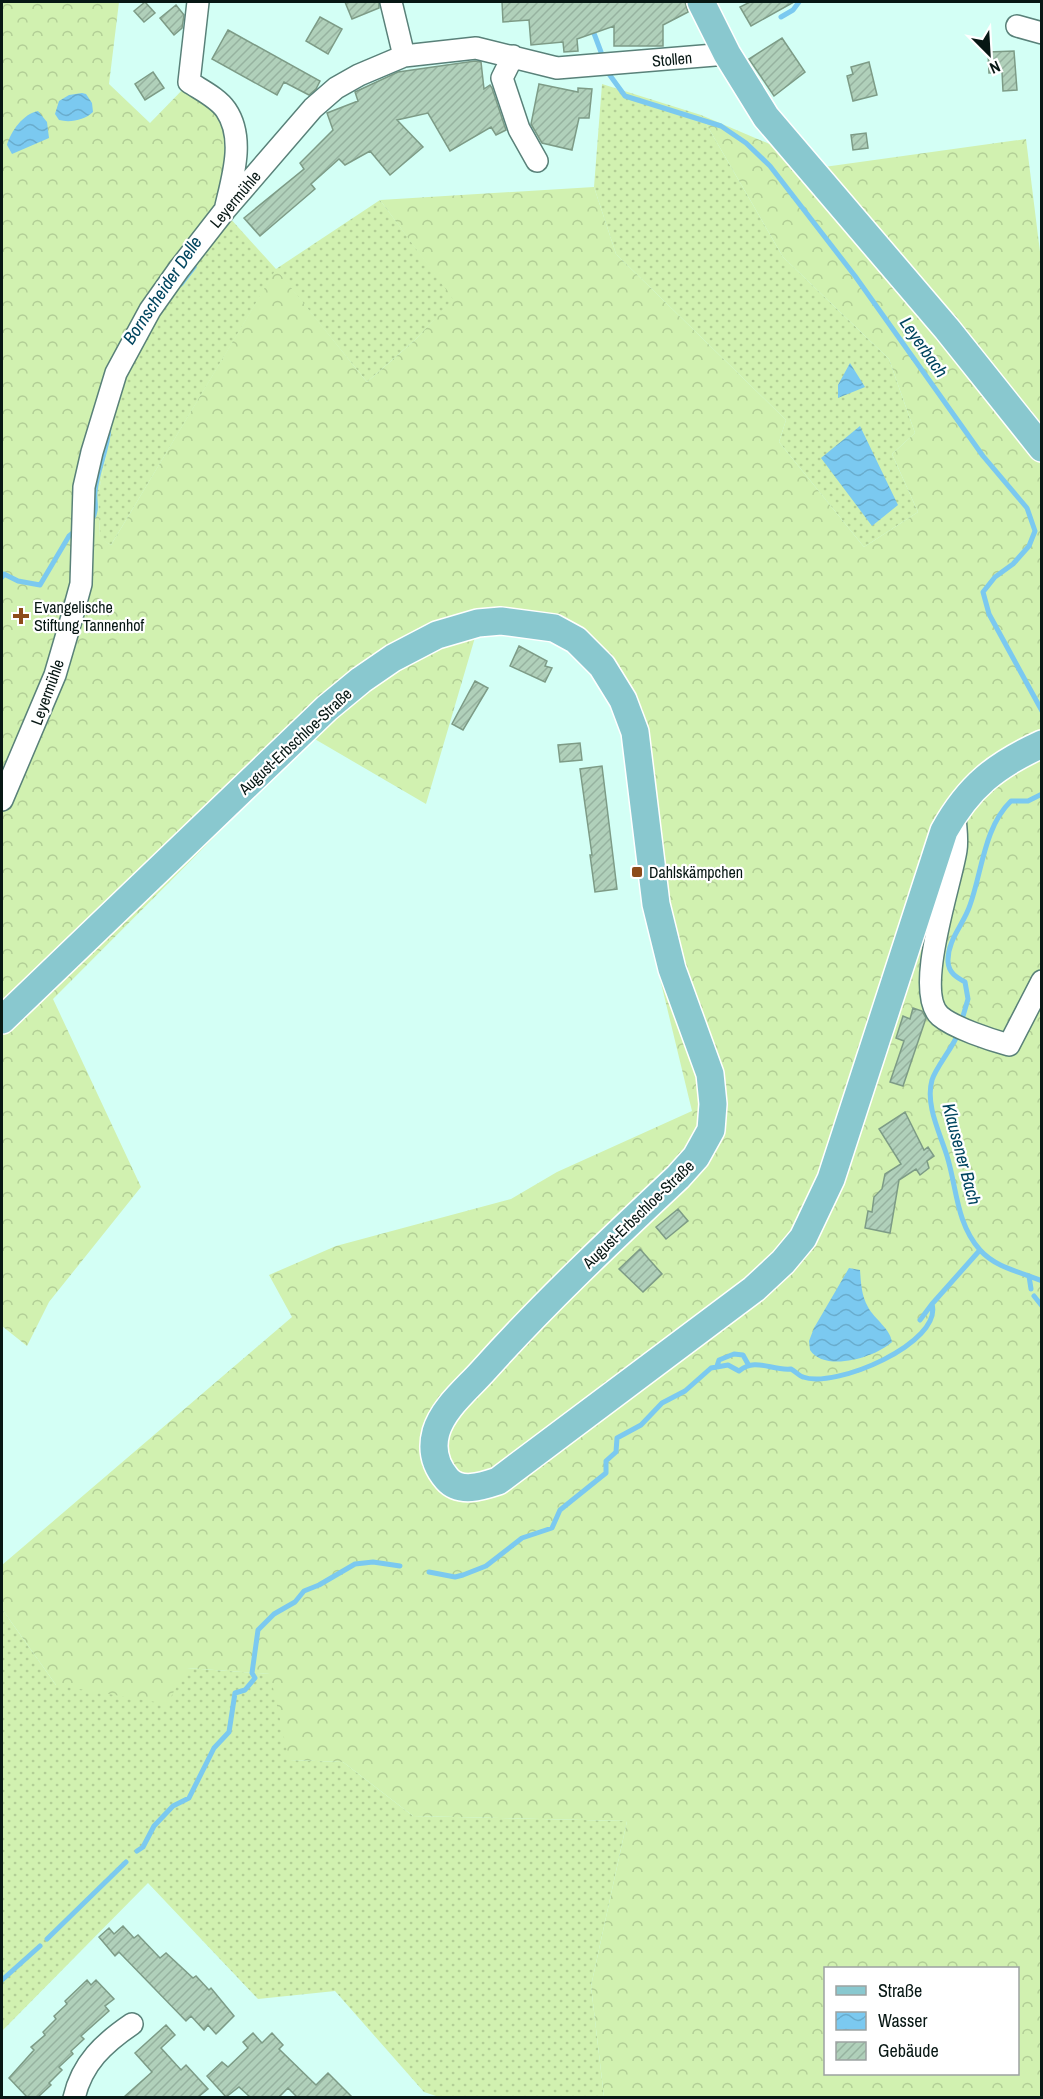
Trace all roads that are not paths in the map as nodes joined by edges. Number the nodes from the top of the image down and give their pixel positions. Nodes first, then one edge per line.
1 (198, 2) edge
2 (391, 2) edge
3 (701, 2) edge
4 (1017, 26) dead end
5 (1041, 33) edge
6 (727, 54) junction
7 (404, 56) junction
8 (513, 56) junction
9 (617, 63) joint
10 (537, 161) dead end
11 (225, 210) junction
12 (1041, 448) edge
13 (1041, 744) edge
14 (2, 800) edge
15 (955, 813) junction
16 (1041, 981) edge
17 (2, 1020) edge
18 (132, 2024) dead end
19 (74, 2097) edge

1 - 11 street
2 - 7 street
3 - 6 main road
4 - 5 street
6 - 9 street, Stollen
6 - 12 main road
7 - 8 street, Leyermühle
7 - 11 street, Leyermühle
8 - 9 street, Leyermühle
8 - 10 street
11 - 14 street, Leyermühle
13 - 15 main road, August-Erbschloe-Straße
15 - 16 street
15 - 17 main road, August-Erbschloe-Straße
18 - 19 street

